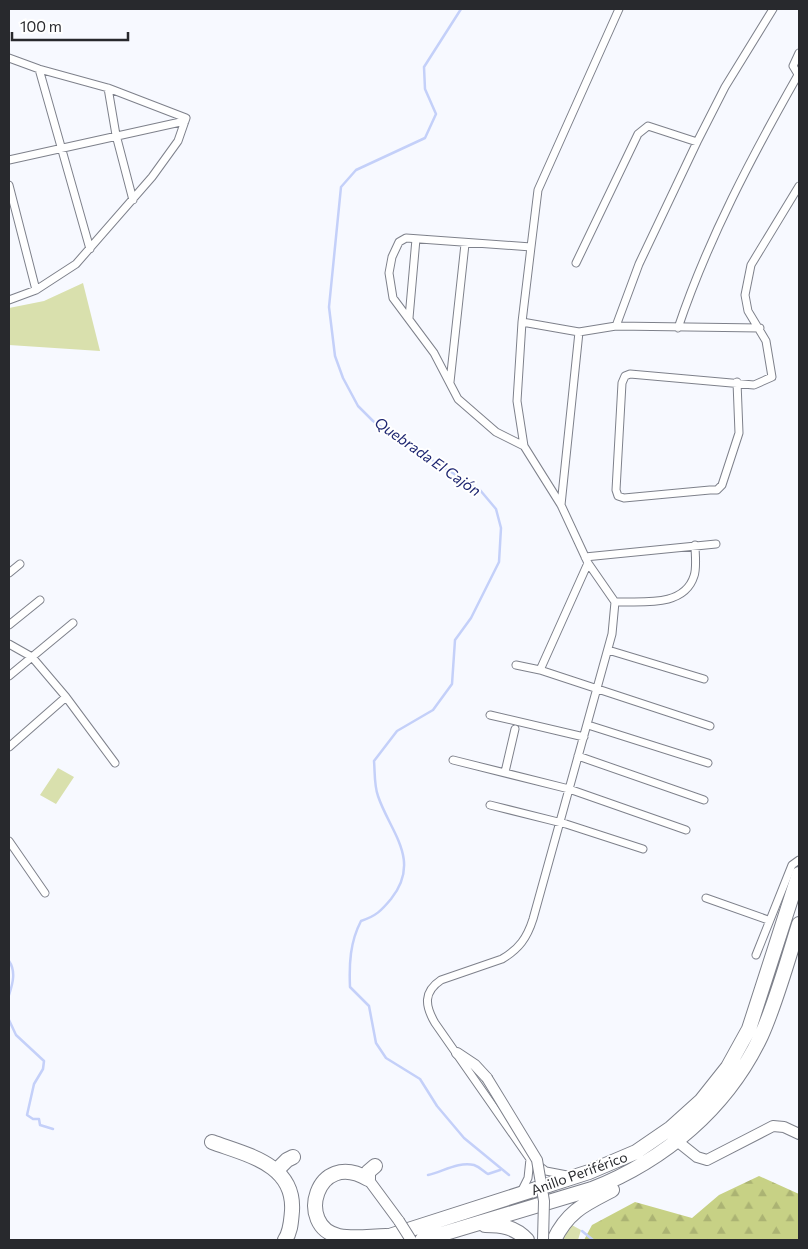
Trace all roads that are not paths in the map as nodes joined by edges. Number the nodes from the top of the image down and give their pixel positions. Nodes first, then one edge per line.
1 (618, 9) edge
2 (773, 9) edge
3 (799, 53) edge
4 (9, 58) edge
5 (39, 69) junction
6 (799, 75) edge
7 (108, 88) junction
8 (185, 120) junction
9 (116, 135) junction
10 (697, 142) junction
11 (60, 149) junction
12 (9, 160) edge
13 (9, 185) edge
14 (799, 186) edge
15 (133, 200) junction
16 (416, 238) junction
17 (465, 244) junction
18 (531, 247) junction
19 (90, 249) junction
20 (576, 263) dead end
21 (36, 290) junction
22 (9, 300) edge
23 (409, 318) junction
24 (522, 322) junction
25 (616, 326) junction
26 (678, 328) junction
27 (760, 328) junction
28 (579, 332) junction
29 (737, 382) junction
30 (450, 383) junction
31 (524, 446) junction
32 (561, 505) junction
33 (716, 544) dead end
34 (695, 545) junction
35 (586, 560) junction
36 (20, 564) dead end
37 (9, 573) edge
38 (40, 600) dead end
39 (615, 602) junction
40 (73, 623) dead end
41 (9, 625) edge
42 (9, 644) edge
43 (608, 650) junction
44 (32, 657) junction
45 (516, 665) dead end
46 (540, 670) junction
47 (9, 676) edge
48 (704, 679) dead end
49 (597, 691) junction
50 (66, 698) junction
51 (490, 715) dead end
52 (588, 725) junction
53 (710, 726) dead end
54 (515, 729) dead end
55 (584, 736) junction
56 (9, 747) edge
57 (578, 756) junction
58 (453, 760) dead end
59 (115, 763) dead end
60 (708, 763) dead end
61 (504, 772) junction
62 (568, 789) junction
63 (704, 800) dead end
64 (490, 806) dead end
65 (560, 822) junction
66 (686, 830) dead end
67 (9, 841) edge
68 (643, 849) dead end
69 (799, 860) edge
70 (799, 874) edge
71 (45, 893) dead end
72 (706, 898) dead end
73 (768, 920) junction
74 (799, 925) edge
75 (756, 954) dead end
76 (457, 1052) junction
77 (799, 1134) edge
78 (212, 1142) dead end
79 (672, 1145) junction
80 (293, 1157) dead end
81 (530, 1159) junction
82 (375, 1166) dead end
83 (277, 1170) junction
84 (577, 1175) junction
85 (368, 1179) junction
86 (518, 1194) junction
87 (469, 1225) junction
88 (392, 1235) junction
89 (285, 1240) edge
90 (377, 1240) edge
91 (411, 1240) edge
92 (422, 1240) edge
93 (527, 1240) edge
94 (543, 1240) edge
95 (554, 1240) edge

1 - 18 street
2 - 10 street
3 - 6 street
4 - 5 street
5 - 7 street
5 - 11 street
6 - 26 street
7 - 8 street
7 - 9 street
8 - 9 street
8 - 15 street
9 - 11 street
9 - 15 street
10 - 20 street
10 - 25 street
11 - 12 street
11 - 19 street
13 - 21 street
14 - 27 street
15 - 19 street
16 - 17 street
16 - 23 street
16 - 23 street
17 - 18 street
17 - 30 street
18 - 24 street
19 - 21 street
21 - 22 street
23 - 30 street
24 - 28 street
24 - 31 street
25 - 26 street
25 - 28 street
26 - 27 street
27 - 29 street
28 - 32 street
29 - 29 street
30 - 31 street
31 - 32 street
32 - 35 street
33 - 34 street
34 - 35 street
34 - 39 street
35 - 39 street
35 - 46 street
36 - 37 street
38 - 41 street
39 - 43 street
40 - 44 street
42 - 44 street
43 - 48 street
43 - 49 street
44 - 47 street
44 - 50 street
45 - 46 street
46 - 49 street
49 - 52 street
49 - 53 street
50 - 56 street
50 - 59 street
51 - 55 street
52 - 55 street
52 - 60 street
54 - 61 street
55 - 57 street
57 - 62 street
57 - 63 street
58 - 61 street
61 - 62 street
62 - 65 street
62 - 66 street
64 - 65 street
65 - 68 street
65 - 76 street
67 - 71 street
69 - 73 street
70 - 84 highway, Anillo Periférico
72 - 73 street
73 - 75 street
74 - 79 highway, Anillo Periférico
76 - 81 street
76 - 94 main road, bridge
77 - 79 main road
78 - 83 highway
79 - 87 highway, Anillo Periférico
79 - 95 highway
80 - 83 highway
81 - 84 street
81 - 86 street
82 - 85 highway
83 - 89 highway
84 - 86 highway, Anillo Periférico
85 - 88 highway
85 - 91 main road, bridge
86 - 88 highway, Anillo Periférico
87 - 92 highway, Anillo Periférico
87 - 93 highway
88 - 90 highway, Anillo Periférico

